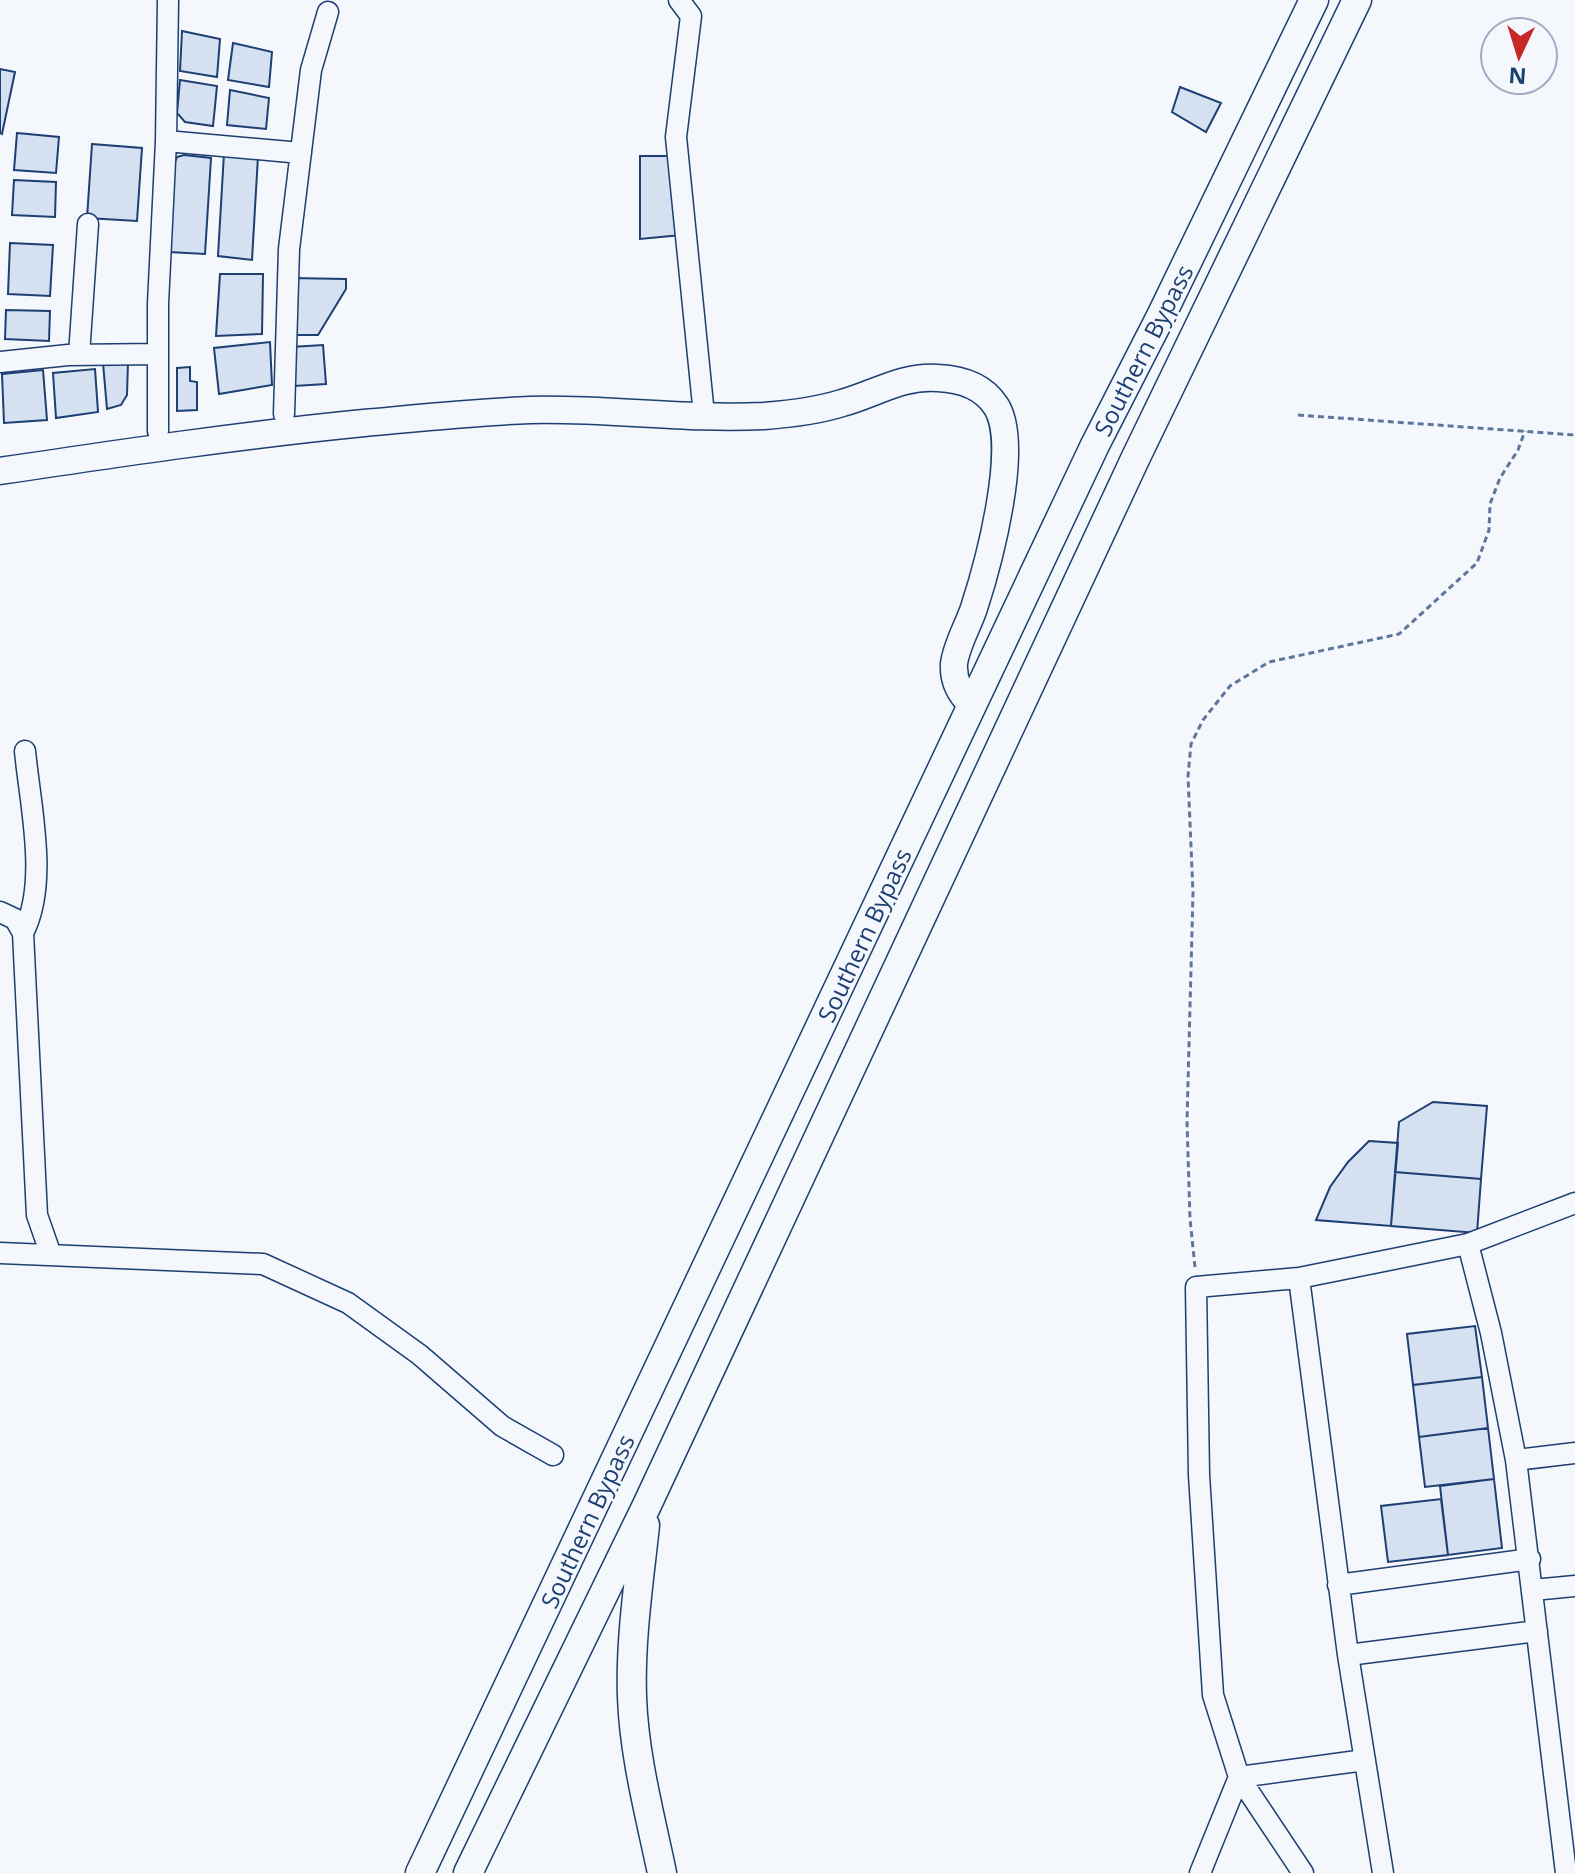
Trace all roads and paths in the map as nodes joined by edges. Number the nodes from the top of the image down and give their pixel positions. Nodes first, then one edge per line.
1 (168, 0) edge
2 (679, 0) edge
3 (1314, 0) edge
4 (1357, 0) edge
5 (328, 12) dead end
6 (166, 141) junction
7 (301, 153) junction
8 (88, 224) dead end
9 (158, 354) junction
10 (79, 355) junction
11 (0, 362) edge
12 (703, 406) junction
13 (284, 414) junction
14 (1298, 415) dead end
15 (158, 431) junction
16 (1525, 431) junction
17 (1575, 435) edge
18 (0, 454) edge
19 (0, 471) edge
20 (972, 705) junction
21 (25, 751) dead end
22 (0, 912) edge
23 (23, 933) junction
24 (1575, 1203) edge
25 (1468, 1244) junction
26 (0, 1253) edge
27 (51, 1255) junction
28 (1299, 1278) junction
29 (1196, 1287) junction
30 (1575, 1453) edge
31 (553, 1455) dead end
32 (1516, 1460) junction
33 (647, 1505) junction
34 (1530, 1559) junction
35 (1338, 1585) junction
36 (1575, 1586) edge
37 (1533, 1590) junction
38 (1537, 1631) junction
39 (1348, 1655) junction
40 (1365, 1760) junction
41 (1239, 1777) junction
42 (420, 1873) edge
43 (468, 1873) edge
44 (662, 1873) edge
45 (1200, 1873) edge
46 (1303, 1873) edge
47 (1383, 1873) edge
48 (1566, 1873) edge

1 - 6 street
2 - 12 street
3 - 20 highway, Southern Bypass
4 - 33 highway, Southern Bypass
5 - 7 street
6 - 7 street
6 - 9 street
7 - 13 street
8 - 10 street
9 - 10 street
9 - 15 street
10 - 11 street
12 - 13 main road
12 - 19 main road
12 - 20 main road
13 - 15 main road
14 - 16 path
15 - 18 main road
16 - 17 path
16 - 29 path
20 - 42 highway, Southern Bypass
21 - 23 street
22 - 23 street
23 - 27 street
24 - 25 street
25 - 28 street
25 - 32 street
26 - 27 street
27 - 31 street
28 - 29 street
28 - 35 street
29 - 41 street
30 - 32 street
32 - 34 street
33 - 43 highway, Southern Bypass
33 - 44 highway
34 - 35 street
34 - 37 street
35 - 39 street
36 - 37 street
37 - 38 street
38 - 39 street
38 - 48 street
39 - 40 street
40 - 41 street
40 - 47 street
41 - 45 street
41 - 46 street

